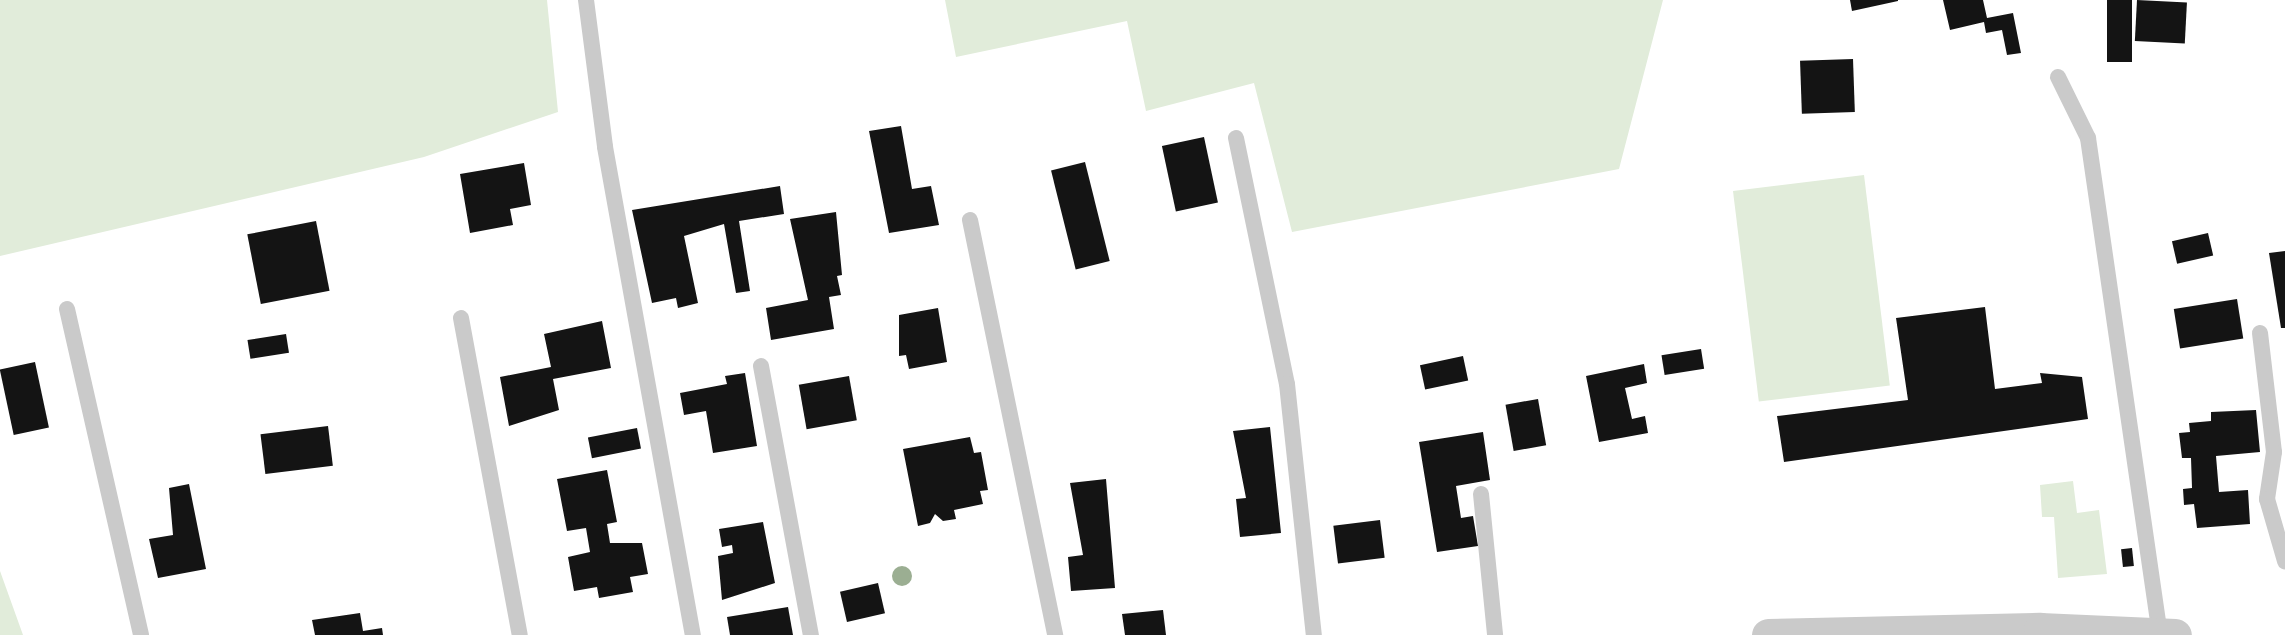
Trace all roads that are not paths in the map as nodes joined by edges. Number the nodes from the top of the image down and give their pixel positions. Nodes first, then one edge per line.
1 (586, 0) edge
2 (2058, 77) dead end
3 (1236, 138) dead end
4 (970, 220) dead end
5 (67, 309) dead end
6 (461, 318) dead end
7 (2260, 333) dead end
8 (761, 366) dead end
9 (1481, 495) dead end
10 (2285, 561) edge
11 (1784, 634) edge
12 (141, 635) edge
13 (520, 635) edge
14 (693, 635) edge
15 (811, 635) edge
16 (1055, 635) edge
17 (1314, 635) edge
18 (1495, 635) edge
19 (2165, 635) edge

1 - 14 lane
2 - 19 lane
3 - 17 lane
4 - 16 lane
5 - 12 lane
6 - 13 lane
7 - 10 lane
8 - 15 lane
9 - 18 lane
11 - 19 street

